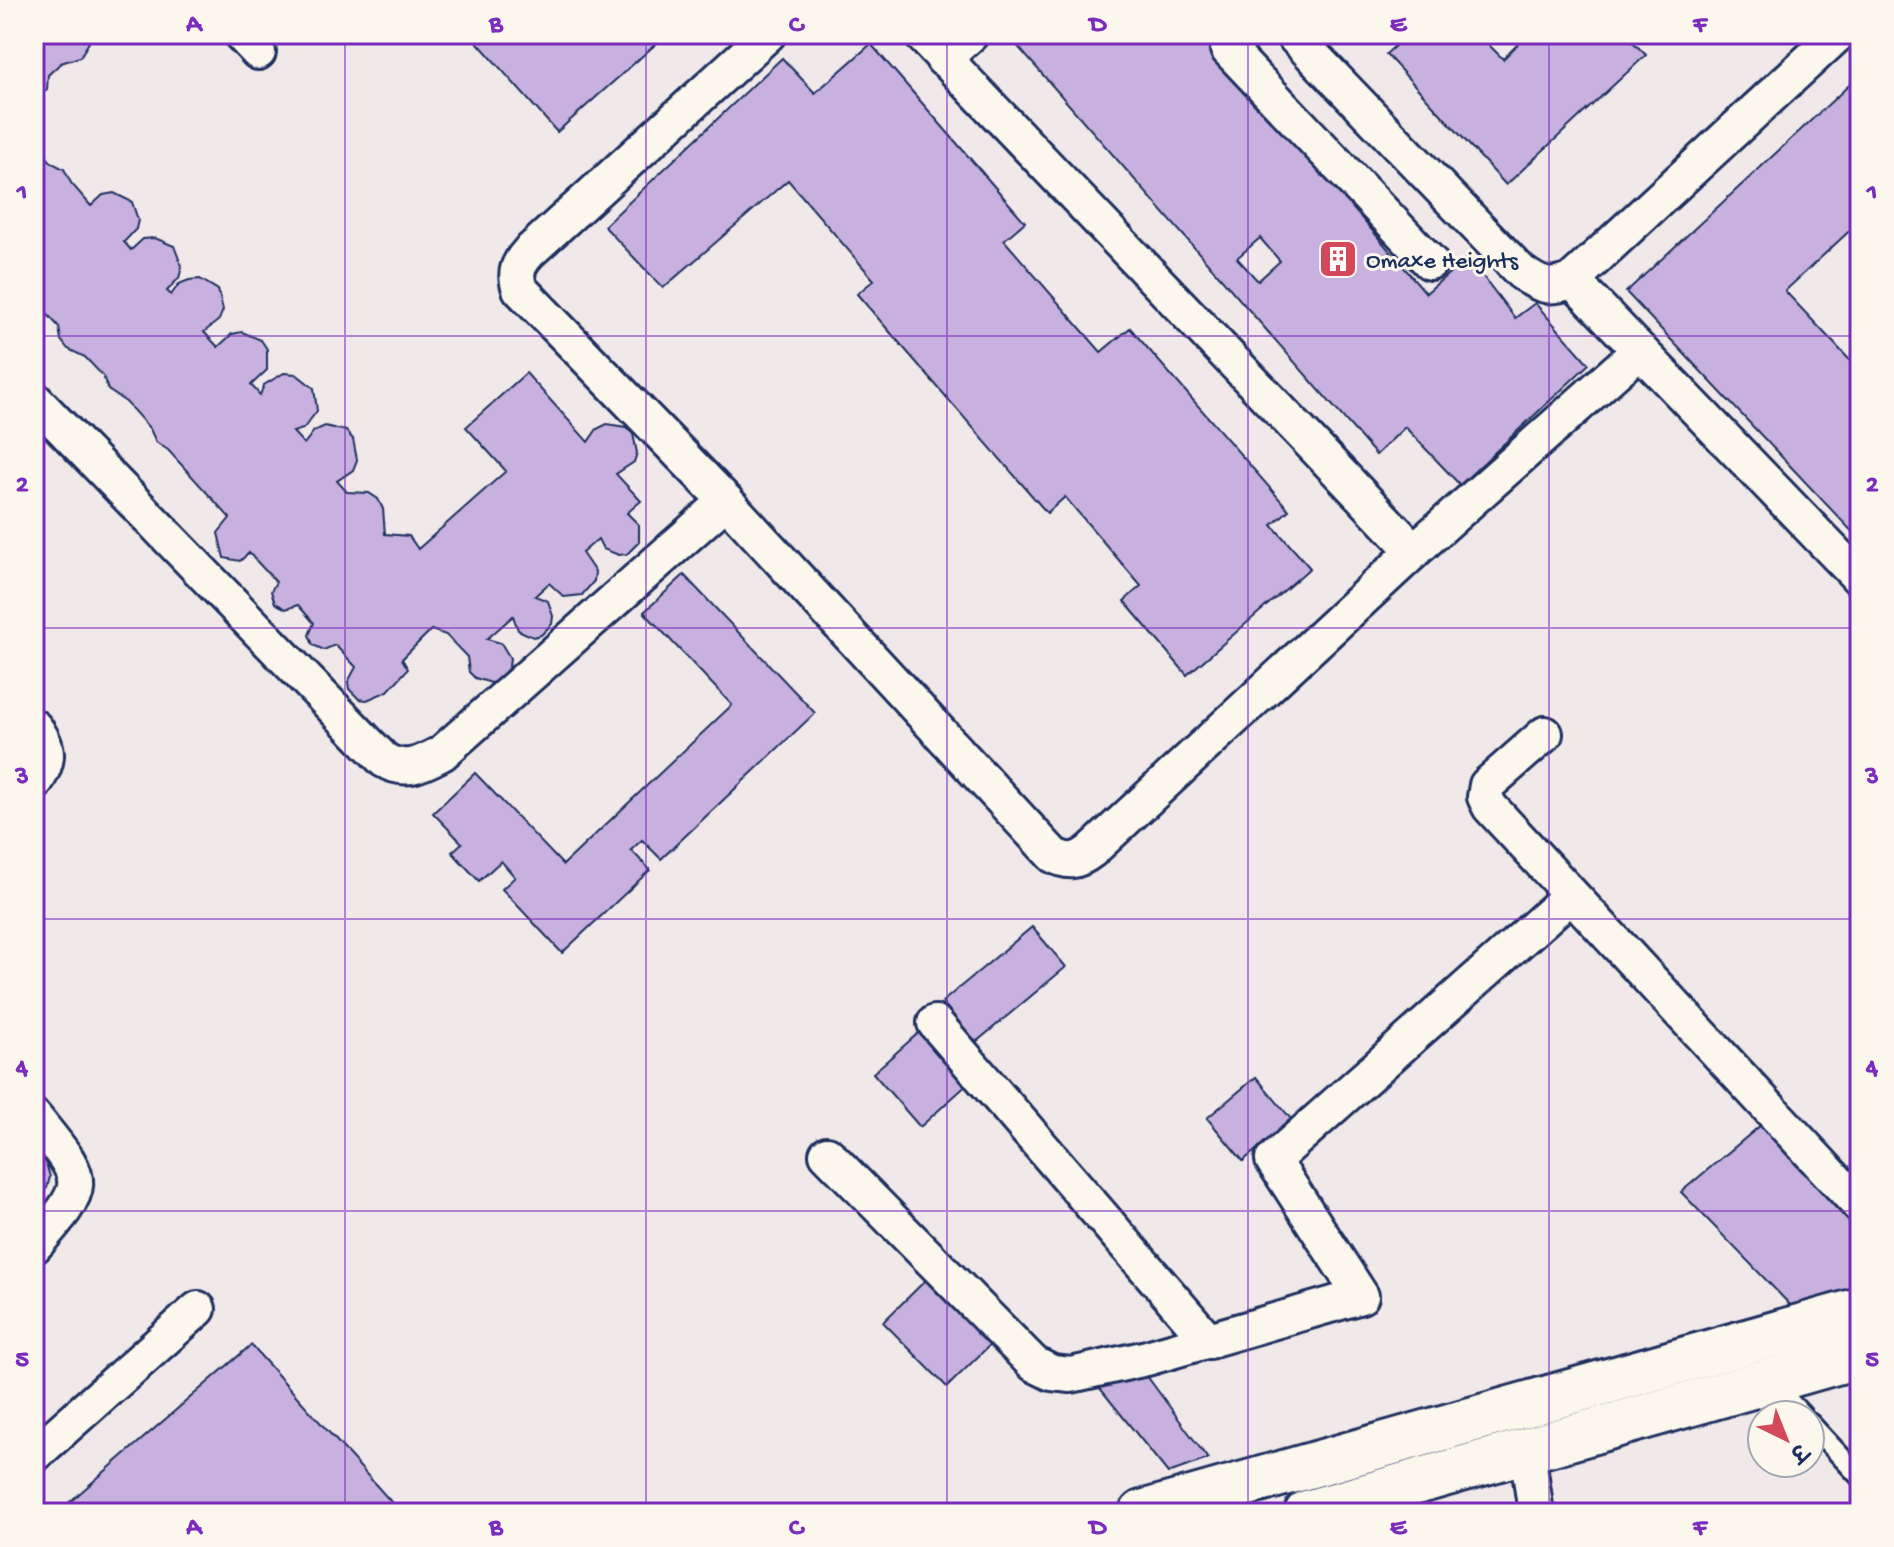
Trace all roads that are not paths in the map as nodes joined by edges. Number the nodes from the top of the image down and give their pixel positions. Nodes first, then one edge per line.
1 (768, 34) edge
2 (971, 34) edge
3 (1244, 34) edge
4 (1292, 34) edge
5 (1838, 34) edge
6 (932, 47) edge
7 (1430, 262) dead end
8 (1572, 280) junction
9 (1639, 351) junction
10 (34, 399) edge
11 (726, 501) junction
12 (1414, 551) junction
13 (1860, 579) edge
14 (34, 727) edge
15 (1545, 734) dead end
16 (34, 784) edge
17 (1570, 896) junction
18 (935, 1023) dead end
19 (34, 1117) edge
20 (827, 1154) dead end
21 (1860, 1206) edge
22 (34, 1246) edge
23 (198, 1309) dead end
24 (1860, 1310) edge
25 (1768, 1336) junction
26 (1209, 1341) junction
27 (1860, 1355) edge
28 (1770, 1381) junction
29 (1787, 1399) edge
30 (1826, 1440) edge
31 (1527, 1450) junction
32 (35, 1453) edge
33 (1860, 1477) edge
34 (1142, 1513) edge
35 (1307, 1513) edge
36 (1536, 1513) edge

1 - 11 street
2 - 6 street
3 - 7 street
4 - 8 street
5 - 8 street
6 - 12 street
8 - 9 street
9 - 12 street
9 - 13 street
10 - 11 street
11 - 12 street
14 - 16 street
15 - 17 street
17 - 21 street
17 - 26 street
18 - 26 street
19 - 22 street
20 - 26 street
23 - 32 street
24 - 25 street
25 - 28 street
25 - 34 street
27 - 28 street
28 - 29 lane
28 - 31 street
30 - 33 lane
31 - 35 street
31 - 36 street

